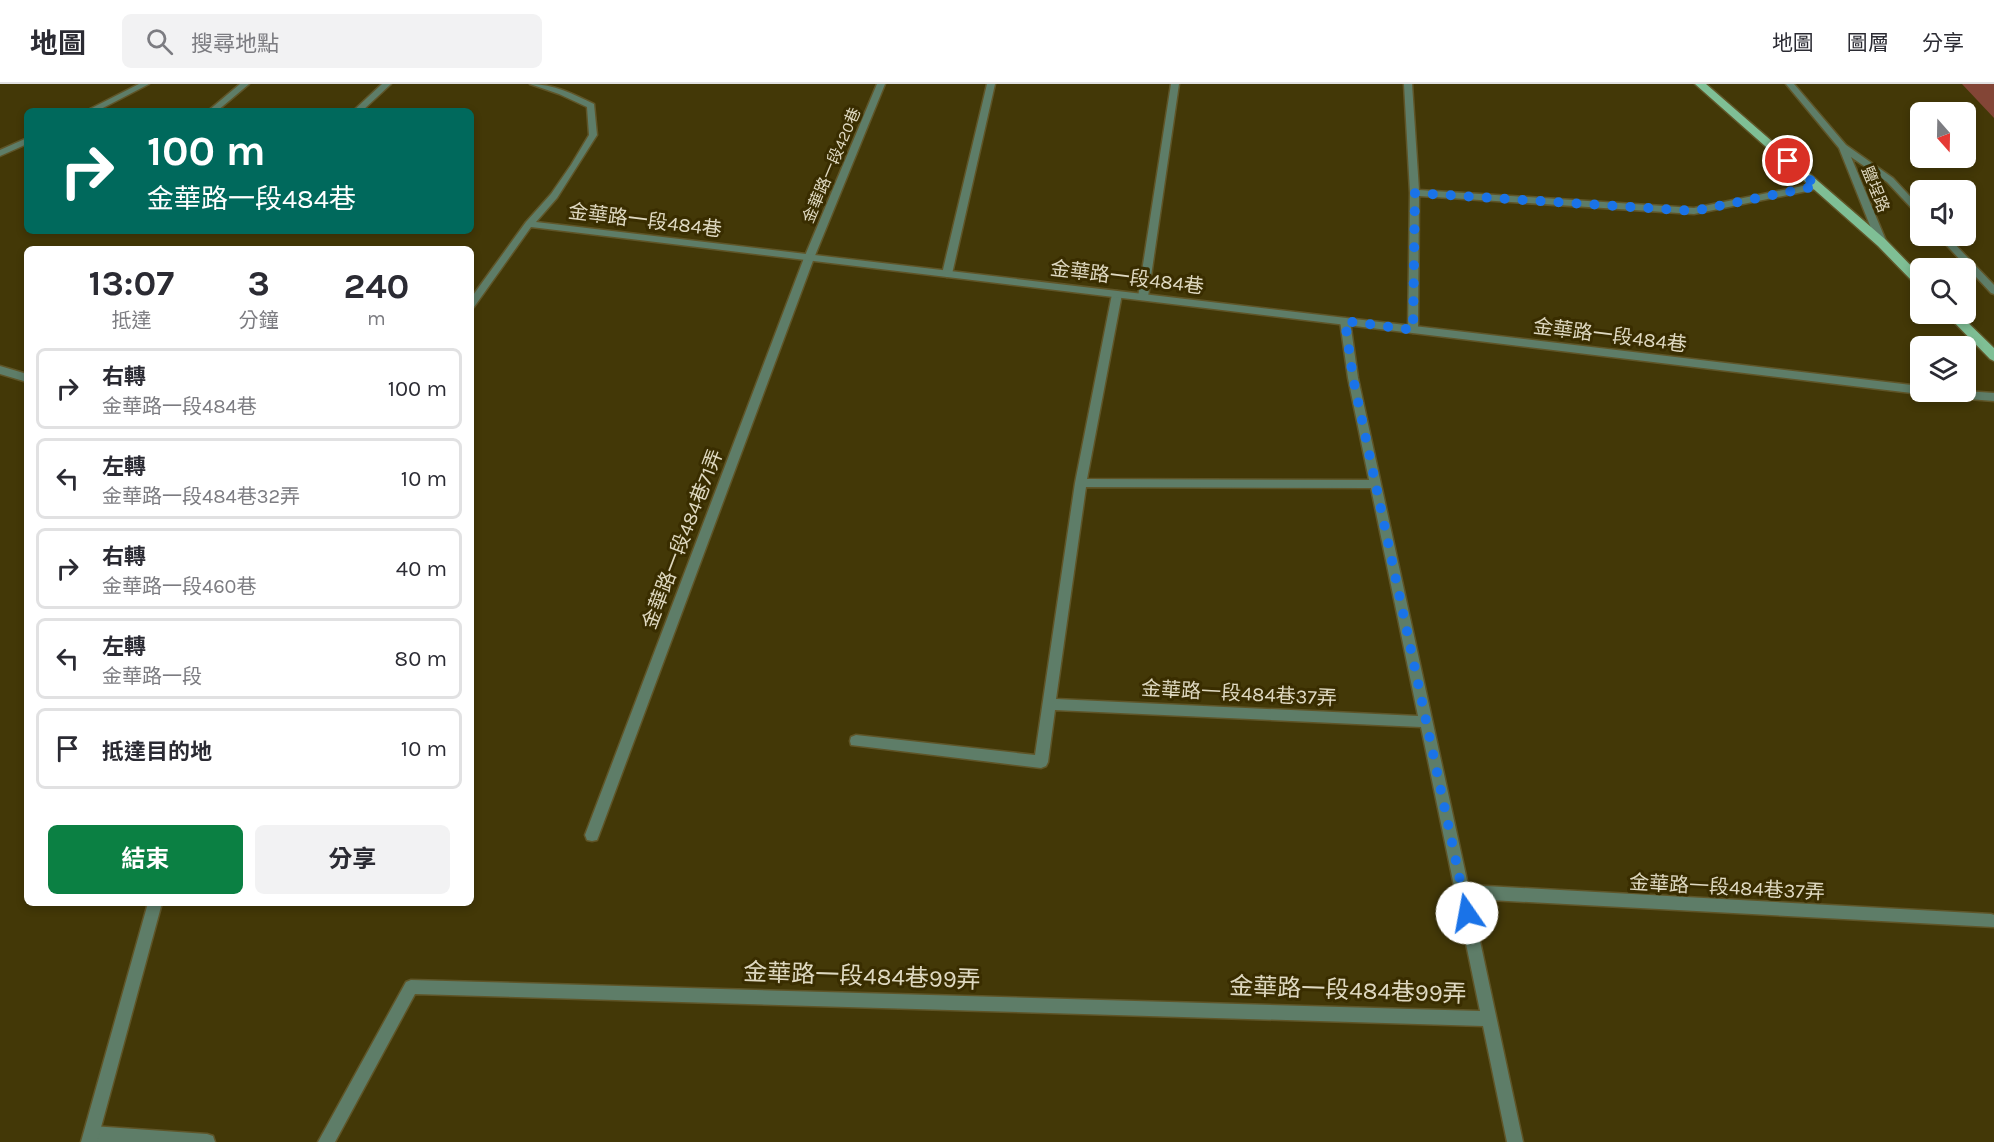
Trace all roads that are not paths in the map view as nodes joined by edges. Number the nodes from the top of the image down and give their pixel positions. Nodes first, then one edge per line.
1 (144, 84) edge
2 (245, 84) edge
3 (387, 84) edge
4 (534, 84) edge
5 (881, 84) edge
6 (991, 84) edge
7 (1175, 84) edge
8 (1408, 84) edge
9 (1700, 84) edge
10 (1790, 84) edge
11 (96, 108) edge
12 (216, 108) edge
13 (360, 108) edge
14 (24, 142) edge
15 (1843, 147) junction
16 (0, 153) edge
17 (1817, 186) junction
18 (1415, 193) junction
19 (1910, 201) edge
20 (529, 224) junction
21 (1882, 243) junction
22 (1951, 246) edge
23 (809, 258) junction
24 (1910, 272) edge
25 (947, 274) junction
26 (1994, 291) edge
27 (1117, 294) junction
28 (1143, 297) junction
29 (474, 301) edge
30 (1345, 321) junction
31 (1962, 324) edge
32 (1413, 330) junction
33 (1994, 356) edge
34 (0, 370) edge
35 (24, 377) edge
36 (1910, 389) edge
37 (1976, 396) edge
38 (1994, 397) edge
39 (1081, 483) junction
40 (1376, 484) junction
41 (1049, 704) junction
42 (1426, 722) junction
43 (856, 741) dead end
44 (592, 835) dead end
45 (1462, 892) junction
46 (154, 906) edge
47 (1991, 921) dead end
48 (1489, 1019) junction
49 (91, 1138) edge
50 (207, 1142) edge
51 (326, 1142) edge
52 (1515, 1142) edge

1 - 11 street
2 - 12 street
3 - 13 street
4 - 20 street, 金華路一段484巷
5 - 23 street, 金華路一段420巷
6 - 25 street
7 - 28 street
8 - 18 street
9 - 17 main road
10 - 15 street, 鹽埕路
14 - 16 street
15 - 19 street, 鹽埕路
15 - 21 street, 鹽埕路
17 - 18 street
17 - 21 main road
18 - 32 street
20 - 23 street, 金華路一段484巷
20 - 29 street
21 - 24 main road
22 - 26 street
23 - 25 street, 金華路一段484巷
23 - 44 street, 金華路一段484巷71弄
25 - 27 street, 金華路一段484巷
27 - 28 street, 金華路一段484巷
27 - 39 street
28 - 30 street, 金華路一段484巷
30 - 32 street, 金華路一段484巷
30 - 40 street
31 - 33 main road
32 - 36 street, 金華路一段484巷
34 - 35 street
37 - 38 street
39 - 40 street
39 - 41 street
40 - 42 street
41 - 42 street, 金華路一段484巷37弄
41 - 43 street
42 - 45 street
45 - 47 street, 金華路一段484巷37弄
45 - 48 street
46 - 49 street
48 - 51 street, 金華路一段484巷99弄
48 - 52 street
49 - 50 street

